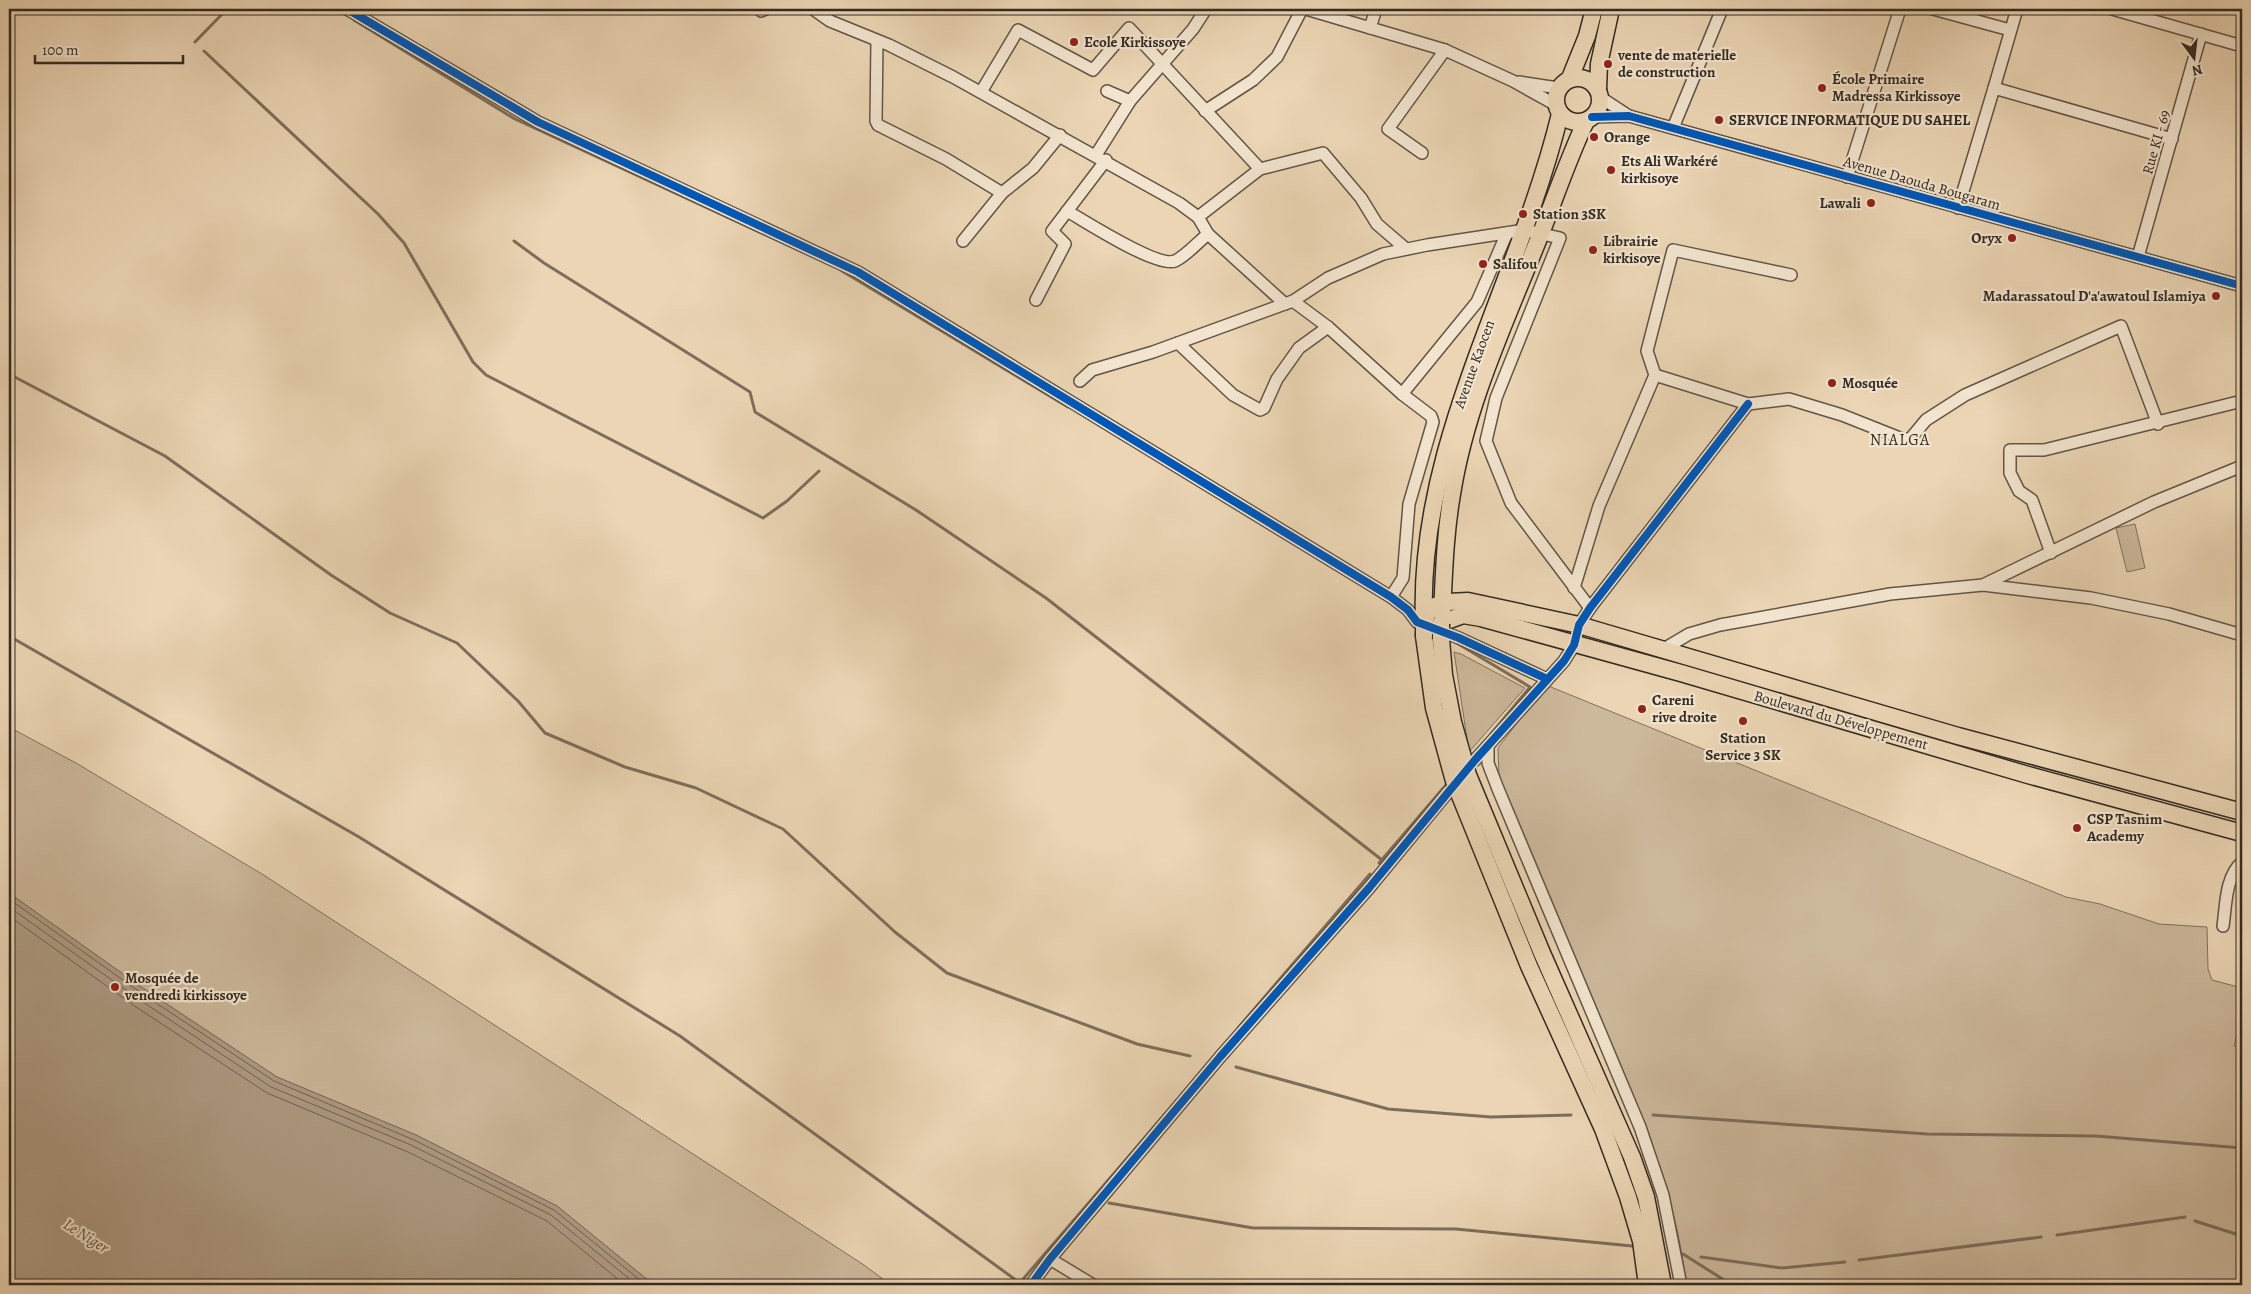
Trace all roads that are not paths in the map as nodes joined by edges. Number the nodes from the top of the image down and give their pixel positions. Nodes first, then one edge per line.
1 (347, 9) edge
2 (814, 9) edge
3 (1206, 9) edge
4 (1302, 9) edge
5 (1306, 9) edge
6 (1376, 9) edge
7 (1594, 9) edge
8 (1611, 9) edge
9 (1722, 9) edge
10 (1900, 9) edge
11 (1934, 9) edge
12 (2017, 9) edge
13 (2112, 9) edge
14 (1370, 28) junction
15 (2010, 30) junction
16 (2201, 34) junction
17 (877, 41) junction
18 (2242, 46) edge
19 (1445, 50) junction
20 (1162, 64) junction
21 (1513, 81) junction
22 (1564, 83) junction
23 (1994, 88) junction
24 (1107, 91) dead end
25 (981, 92) junction
26 (1599, 93) junction
27 (1130, 101) junction
28 (1558, 110) junction
29 (1205, 111) junction
30 (1629, 116) junction
31 (1589, 119) junction
32 (1673, 128) junction
33 (1060, 135) junction
34 (2172, 139) junction
35 (1422, 154) dead end
36 (1101, 158) junction
37 (1260, 169) junction
38 (1847, 177) junction
39 (1002, 193) junction
40 (1958, 208) junction
41 (1066, 211) junction
42 (1198, 217) junction
43 (1525, 230) junction
44 (1541, 232) junction
45 (1507, 233) junction
46 (1208, 234) junction
47 (963, 241) dead end
48 (1406, 248) junction
49 (2138, 257) junction
50 (1791, 275) dead end
51 (2242, 286) edge
52 (1036, 300) dead end
53 (1289, 302) junction
54 (1328, 327) junction
55 (1178, 343) junction
56 (1655, 375) junction
57 (1080, 381) dead end
58 (1402, 394) junction
59 (2242, 401) edge
60 (1748, 404) junction
61 (2158, 424) junction
62 (2242, 466) edge
63 (2051, 553) junction
64 (1444, 568) junction
65 (1983, 586) junction
66 (1574, 588) junction
67 (1391, 597) junction
68 (1468, 601) junction
69 (1442, 604) junction
70 (1590, 608) junction
71 (1580, 625) junction
72 (1424, 627) junction
73 (1441, 629) junction
74 (2242, 635) edge
75 (1574, 645) junction
76 (1662, 650) junction
77 (1724, 667) junction
78 (1547, 679) junction
79 (1779, 683) junction
80 (1719, 685) junction
81 (1773, 701) junction
82 (1488, 748) junction
83 (1475, 760) dead end
84 (1448, 792) dead end
85 (2242, 812) edge
86 (2242, 833) edge
87 (2242, 862) edge
88 (2223, 926) dead end
89 (1600, 1102) junction
90 (1050, 1259) junction
91 (1652, 1260) junction
92 (1031, 1285) edge
93 (1093, 1285) edge
94 (1647, 1285) edge
95 (1663, 1285) edge
96 (1682, 1285) edge

1 - 67 street
2 - 17 street
3 - 20 street
4 - 29 street
5 - 14 street
6 - 14 street
7 - 22 highway
8 - 26 highway
9 - 32 street
10 - 38 street
11 - 15 street
12 - 15 street
13 - 16 street
14 - 19 street
15 - 23 street
16 - 18 street
16 - 34 street, Rue KI - 69
17 - 25 street
17 - 39 street
19 - 21 street
19 - 35 street
20 - 25 street
20 - 27 street
20 - 29 street
21 - 22 street
21 - 28 street
22 - 26 highway
22 - 28 highway
23 - 34 street
23 - 40 street
24 - 27 street
25 - 33 street
26 - 30 street, Avenue Daouda Bougaram
26 - 31 highway
27 - 36 street
28 - 31 highway
28 - 43 highway, Avenue Kaocen
29 - 37 street
30 - 31 street, Avenue Daouda Bougaram
30 - 32 street, Avenue Daouda Bougaram
31 - 44 highway, Avenue Kaocen
32 - 38 street, Avenue Daouda Bougaram
33 - 36 street
33 - 39 street
34 - 49 street, Rue KI - 69
36 - 41 street
36 - 42 street
37 - 42 street
37 - 48 street
38 - 40 street, Avenue Daouda Bougaram
39 - 47 street
40 - 49 street, Avenue Daouda Bougaram
41 - 46 street
41 - 52 street
42 - 46 street
43 - 44 street
43 - 45 street
43 - 72 highway, Avenue Kaocen
44 - 64 highway, Avenue Kaocen
44 - 66 street
45 - 48 street
45 - 58 street
46 - 53 street
48 - 53 street
49 - 51 street, Avenue Daouda Bougaram
50 - 56 street
53 - 54 street
53 - 55 street
54 - 55 street
54 - 58 street
55 - 57 street
56 - 60 street
56 - 66 street
58 - 67 street
59 - 61 street
60 - 61 street
60 - 70 street
61 - 63 street
62 - 63 street
63 - 65 street
64 - 68 highway
64 - 69 highway, Avenue Kaocen
65 - 74 street
65 - 76 street
66 - 70 street
67 - 78 street
68 - 69 highway
68 - 71 highway, Boulevard du Développement
69 - 72 highway
69 - 73 highway, Avenue Kaocen
70 - 71 street
71 - 75 street
71 - 76 highway, Boulevard du Développement
72 - 89 highway, Avenue Kaocen
73 - 75 highway, Boulevard du Développement
73 - 89 highway, Avenue Kaocen
75 - 78 street
75 - 80 highway, Boulevard du Développement
76 - 77 highway, Boulevard du Développement
77 - 79 highway, Boulevard du Développement
77 - 80 highway
78 - 82 street
79 - 81 highway
79 - 85 highway, Boulevard du Développement
80 - 81 highway, Boulevard du Développement
81 - 86 highway, Boulevard du Développement
82 - 83 street
82 - 96 street
84 - 90 street
87 - 88 street
89 - 91 highway
90 - 92 street
90 - 93 street
91 - 94 highway
91 - 95 highway

